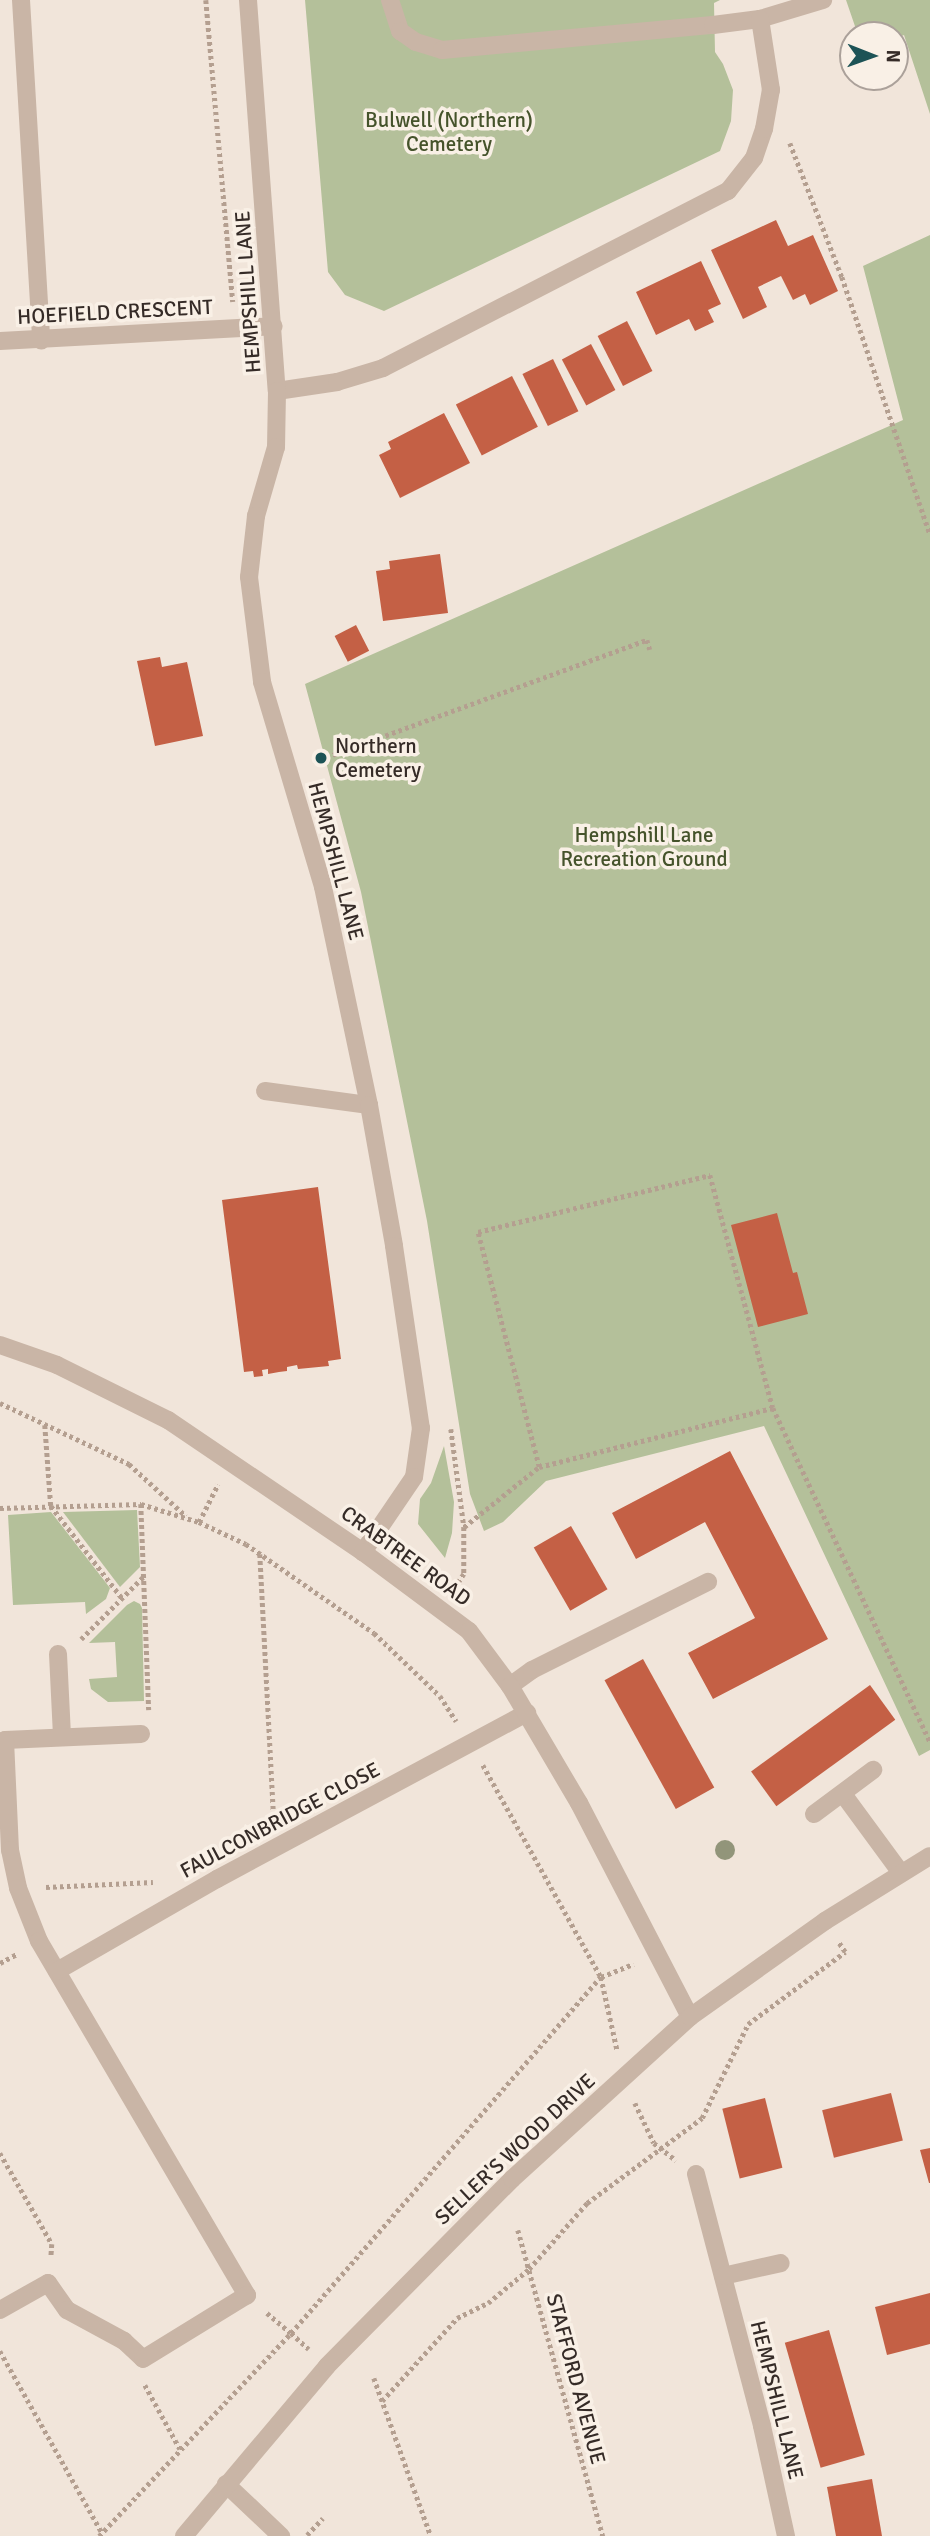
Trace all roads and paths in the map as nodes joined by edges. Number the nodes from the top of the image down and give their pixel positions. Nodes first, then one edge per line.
1 (21, 0) edge
2 (206, 0) edge
3 (248, 0) edge
4 (390, 0) edge
5 (823, 0) edge
6 (760, 19) junction
7 (789, 141) dead end
8 (274, 326) junction
9 (236, 329) junction
10 (41, 340) junction
11 (0, 341) edge
12 (277, 391) junction
13 (930, 534) edge
14 (650, 650) dead end
15 (289, 771) junction
16 (265, 1091) dead end
17 (369, 1105) junction
18 (0, 1345) edge
19 (0, 1403) edge
20 (773, 1408) junction
21 (449, 1418) dead end
22 (45, 1424) junction
23 (229, 1461) junction
24 (539, 1467) junction
25 (141, 1504) junction
26 (51, 1506) junction
27 (0, 1508) edge
28 (187, 1517) junction
29 (199, 1522) junction
30 (464, 1527) junction
31 (363, 1552) junction
32 (260, 1553) junction
33 (145, 1576) junction
34 (708, 1582) dead end
35 (122, 1598) junction
36 (442, 1609) junction
37 (58, 1654) joint
38 (510, 1686) junction
39 (527, 1713) junction
40 (141, 1734) joint
41 (62, 1736) junction
42 (930, 1742) edge
43 (471, 1744) junction
44 (873, 1770) dead end
45 (843, 1794) junction
46 (814, 1814) dead end
47 (276, 1848) junction
48 (930, 1856) edge
49 (901, 1873) junction
50 (164, 1882) dead end
51 (18, 1888) junction
52 (825, 1921) junction
53 (656, 1954) junction
54 (57, 1971) junction
55 (601, 1977) junction
56 (690, 2017) junction
57 (624, 2079) junction
58 (661, 2148) junction
59 (0, 2153) edge
60 (695, 2174) joint
61 (519, 2230) dead end
62 (781, 2263) dead end
63 (529, 2269) junction
64 (723, 2276) junction
65 (48, 2283) junction
66 (247, 2295) junction
67 (0, 2310) edge
68 (291, 2333) junction
69 (0, 2351) edge
70 (142, 2359) junction
71 (327, 2367) junction
72 (374, 2378) dead end
73 (382, 2402) junction
74 (180, 2449) junction
75 (226, 2484) junction
76 (323, 2518) dead end
77 (101, 2535) edge
78 (184, 2536) edge
79 (281, 2536) edge
80 (306, 2536) edge
81 (431, 2536) edge
82 (603, 2536) edge
83 (786, 2536) edge

1 - 10 street
2 - 9 path
3 - 8 street, HEMPSHILL LANE
4 - 6 street
5 - 6 street
6 - 12 street
7 - 13 path
8 - 9 street, HOEFIELD CRESCENT
8 - 12 street, HEMPSHILL LANE
9 - 10 street, HOEFIELD CRESCENT
10 - 11 street, HOEFIELD CRESCENT
12 - 15 street, HEMPSHILL LANE
14 - 15 path
15 - 17 street, HEMPSHILL LANE
16 - 17 street
17 - 31 street, HEMPSHILL LANE
18 - 23 street, CRABTREE ROAD
19 - 22 path
20 - 24 path
20 - 24 path
20 - 42 path
21 - 30 path
22 - 26 path
22 - 28 path
23 - 29 path
23 - 31 street, CRABTREE ROAD
24 - 30 path
25 - 26 path
25 - 28 path
25 - 33 path
26 - 27 path
26 - 35 path
28 - 29 path
29 - 32 path
30 - 36 path
31 - 36 street, CRABTREE ROAD
32 - 43 path
32 - 47 path
33 - 35 path
33 - 40 path
34 - 38 street
35 - 37 path
36 - 38 street, CRABTREE ROAD
37 - 41 street
38 - 39 street, CRABTREE ROAD
39 - 43 street, FAULCONBRIDGE CLOSE
39 - 53 street, CRABTREE ROAD
40 - 41 street
41 - 51 street
43 - 47 street, FAULCONBRIDGE CLOSE
43 - 55 path
44 - 45 street
45 - 46 street
45 - 49 street
47 - 54 street, FAULCONBRIDGE CLOSE
48 - 49 street, SELLER'S WOOD DRIVE
49 - 52 street, SELLER'S WOOD DRIVE
50 - 51 path
51 - 54 street
52 - 56 street, SELLER'S WOOD DRIVE
52 - 58 path
53 - 55 path
53 - 56 street, CRABTREE ROAD
54 - 66 street
55 - 57 path
55 - 68 path
56 - 57 street, SELLER'S WOOD DRIVE
57 - 58 path
57 - 71 street, SELLER'S WOOD DRIVE
58 - 60 path
58 - 63 path
59 - 65 path
60 - 64 street, HEMPSHILL LANE
61 - 63 path, STAFFORD AVENUE
62 - 64 street
63 - 73 path
63 - 82 path, STAFFORD AVENUE
64 - 83 street, HEMPSHILL LANE
65 - 67 street
65 - 70 street
66 - 68 path
66 - 70 street
68 - 71 path
68 - 74 path
69 - 77 path
70 - 74 path
71 - 75 street, SELLER'S WOOD DRIVE
72 - 73 path
73 - 81 path
74 - 77 path
75 - 78 street, SELLER'S WOOD DRIVE
75 - 79 street
76 - 80 path

